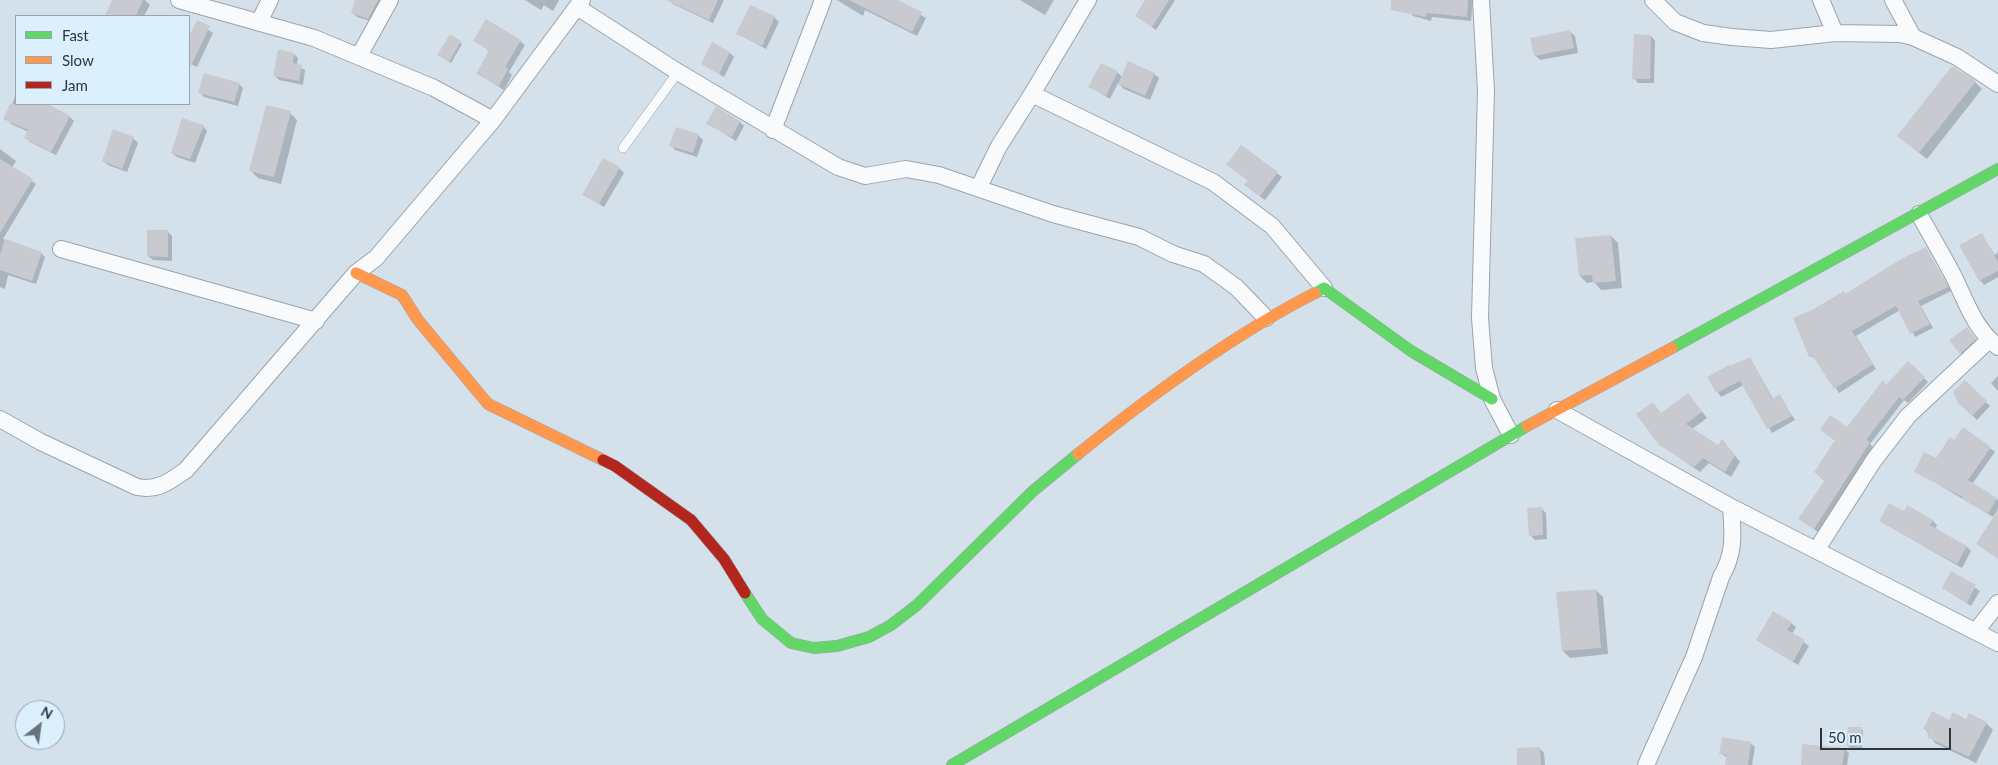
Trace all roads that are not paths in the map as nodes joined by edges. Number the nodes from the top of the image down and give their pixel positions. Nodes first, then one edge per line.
1 (179, 0) edge
2 (270, 0) edge
3 (390, 0) edge
4 (822, 0) edge
5 (1088, 0) edge
6 (1482, 0) edge
7 (1653, 0) edge
8 (1821, 0) edge
9 (1893, 0) edge
10 (580, 4) edge
11 (259, 22) junction
12 (1834, 33) junction
13 (1913, 37) junction
14 (359, 56) junction
15 (678, 72) junction
16 (1998, 84) edge
17 (1032, 94) junction
18 (494, 120) junction
19 (773, 130) junction
20 (623, 148) dead end
21 (1998, 168) edge
22 (979, 187) junction
23 (1919, 214) junction
24 (61, 249) dead end
25 (356, 273) junction
26 (1324, 288) junction
27 (1266, 318) junction
28 (316, 322) junction
29 (1994, 343) edge
30 (1492, 400) junction
31 (1557, 410) junction
32 (0, 419) edge
33 (1511, 435) junction
34 (1731, 507) junction
35 (1816, 549) junction
36 (1998, 604) edge
37 (1977, 630) junction
38 (1998, 643) edge
39 (952, 765) edge
40 (1646, 765) edge

1 - 11 street
2 - 11 street
3 - 14 street
4 - 19 street
5 - 17 street
6 - 30 street
7 - 12 street
8 - 12 street
9 - 13 street
10 - 15 street
10 - 18 street
11 - 14 street
12 - 13 street
13 - 16 street
14 - 18 street
15 - 19 street
15 - 20 lane
17 - 22 street
17 - 26 street
18 - 25 street
19 - 22 street
21 - 23 street
22 - 27 street
23 - 29 street
23 - 31 street
24 - 28 street
25 - 27 street
25 - 28 street
26 - 27 street
26 - 30 street
28 - 32 street
29 - 35 street
30 - 33 street
31 - 33 street
31 - 34 street
33 - 39 street
34 - 35 street
34 - 40 street
35 - 37 street
36 - 37 street
37 - 38 street

